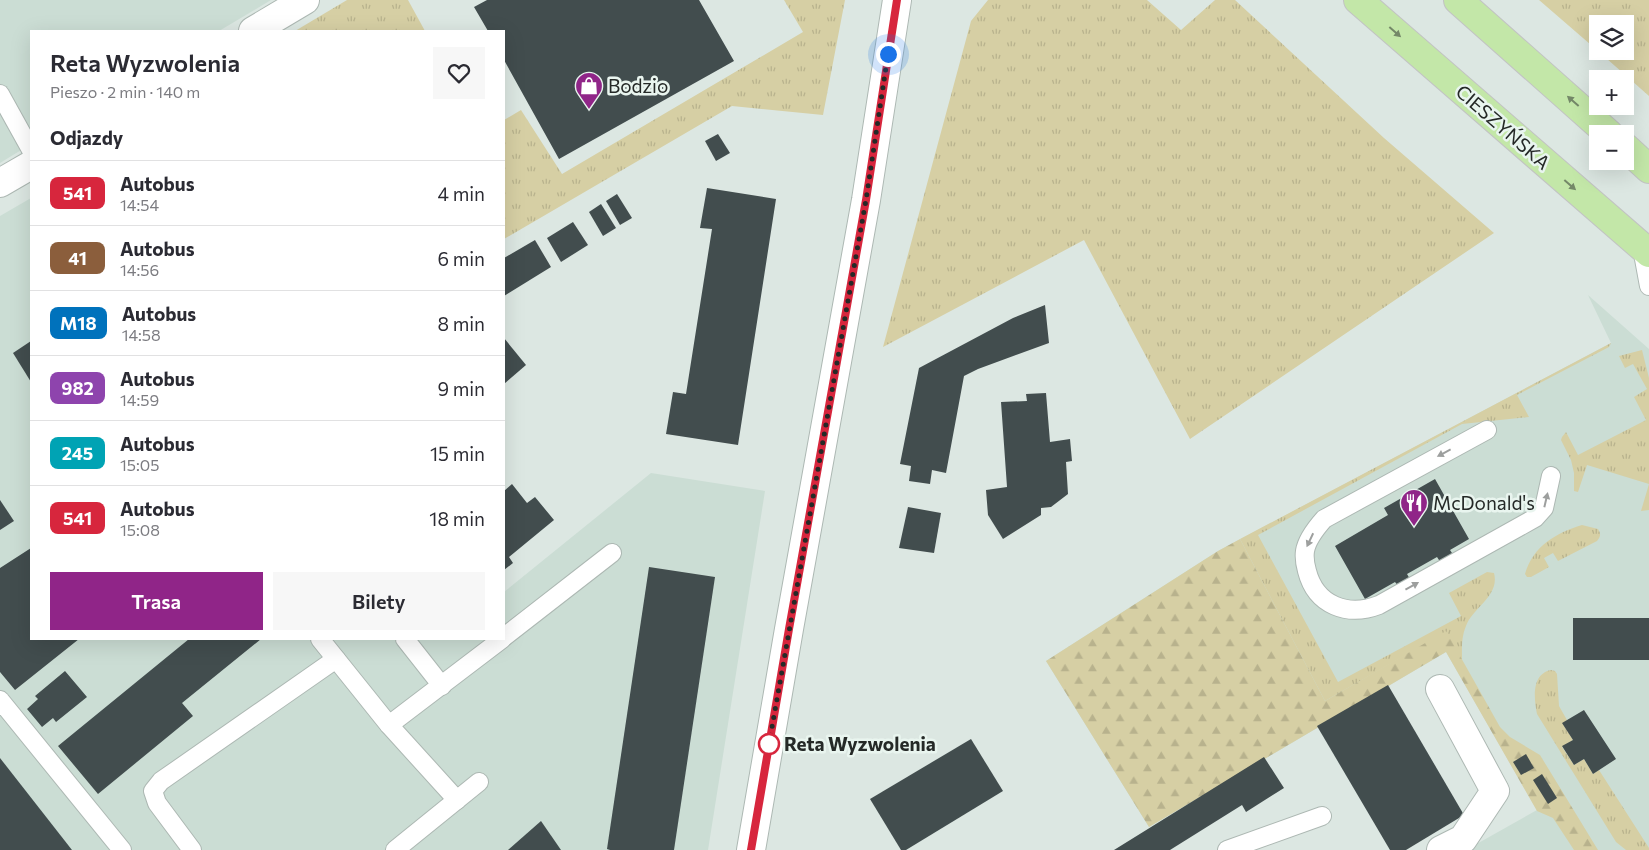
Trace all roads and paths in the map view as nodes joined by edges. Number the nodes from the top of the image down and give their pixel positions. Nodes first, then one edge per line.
1 (305, 0) edge
2 (897, 0) edge
3 (1358, 0) edge
4 (1458, 0) edge
5 (255, 30) edge
6 (0, 94) edge
7 (1600, 125) edge
8 (30, 148) edge
9 (1634, 156) edge
10 (30, 166) edge
11 (1649, 169) edge
12 (0, 183) edge
13 (1646, 251) edge
14 (1649, 286) edge
15 (1487, 430) dead end
16 (1551, 476) dead end
17 (612, 553) dead end
18 (505, 636) edge
19 (321, 640) edge
20 (406, 640) edge
21 (500, 640) edge
22 (336, 659) junction
23 (442, 686) junction
24 (1440, 689) dead end
25 (0, 700) edge
26 (389, 725) junction
27 (479, 782) dead end
28 (456, 800) junction
29 (1322, 816) dead end
30 (122, 850) edge
31 (192, 850) edge
32 (395, 850) edge
33 (751, 850) edge
34 (1227, 850) edge
35 (1441, 850) edge

1 - 5 street
2 - 33 street
3 -> 13 main road, CIESZYŃSKA
7 -> 4 main road
6 - 8 lane
9 - 11 main road
10 - 12 street
13 - 14 lane
15 -> 16 lane
17 - 18 lane
19 - 22 lane
20 - 23 lane
21 - 23 lane
22 - 26 lane
22 - 31 lane
23 - 26 lane
24 - 35 street
25 - 30 lane
26 - 28 lane
27 - 28 lane
28 - 32 lane
29 - 34 lane

